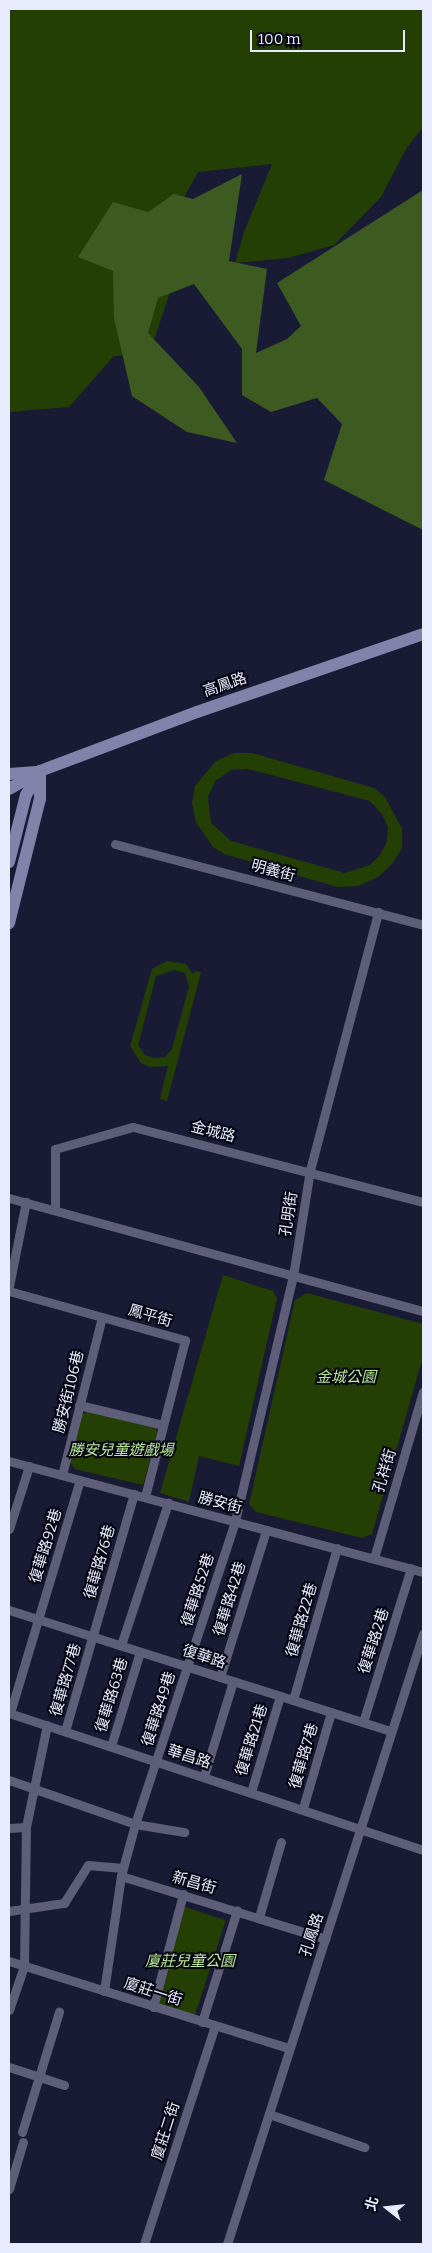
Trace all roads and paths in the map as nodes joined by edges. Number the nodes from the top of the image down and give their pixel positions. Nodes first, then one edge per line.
1 (423, 634) edge
2 (40, 772) junction
3 (9, 774) edge
4 (9, 789) edge
5 (115, 844) dead end
6 (9, 862) edge
7 (378, 912) junction
8 (9, 923) edge
9 (423, 925) edge
10 (310, 1170) junction
11 (9, 1198) edge
12 (26, 1202) junction
13 (423, 1202) edge
14 (55, 1210) junction
15 (293, 1276) junction
16 (9, 1286) edge
17 (9, 1291) edge
18 (423, 1312) edge
19 (102, 1317) junction
20 (423, 1392) edge
21 (79, 1405) junction
22 (163, 1425) junction
23 (9, 1461) edge
24 (29, 1466) junction
25 (62, 1475) junction
26 (80, 1480) junction
27 (134, 1494) junction
28 (146, 1498) junction
29 (168, 1503) junction
30 (235, 1521) junction
31 (9, 1529) edge
32 (266, 1530) junction
33 (337, 1548) junction
34 (374, 1558) junction
35 (411, 1568) junction
36 (423, 1572) edge
37 (9, 1610) edge
38 (38, 1619) junction
39 (423, 1634) edge
40 (92, 1636) junction
41 (120, 1645) junction
42 (140, 1652) junction
43 (187, 1666) junction
44 (220, 1677) junction
45 (233, 1681) junction
46 (280, 1696) junction
47 (293, 1700) junction
48 (331, 1712) junction
49 (10, 1713) edge
50 (363, 1722) junction
51 (47, 1725) junction
52 (65, 1731) junction
53 (391, 1731) junction
54 (111, 1746) junction
55 (156, 1760) junction
56 (204, 1776) junction
57 (9, 1780) edge
58 (34, 1788) junction
59 (251, 1792) junction
60 (303, 1808) junction
61 (135, 1824) junction
62 (26, 1827) junction
63 (360, 1827) junction
64 (9, 1828) edge
65 (184, 1832) dead end
66 (281, 1842) dead end
67 (423, 1850) edge
68 (122, 1872) junction
69 (183, 1894) junction
70 (26, 1910) junction
71 (237, 1910) junction
72 (9, 1911) edge
73 (259, 1917) junction
74 (326, 1939) junction
75 (9, 1961) edge
76 (24, 1966) junction
77 (104, 1990) junction
78 (153, 2006) junction
79 (9, 2010) edge
80 (59, 2012) dead end
81 (202, 2022) junction
82 (215, 2026) junction
83 (290, 2048) junction
84 (9, 2067) edge
85 (39, 2077) junction
86 (64, 2085) dead end
87 (269, 2114) junction
88 (22, 2132) dead end
89 (23, 2142) dead end
90 (364, 2147) dead end
91 (9, 2189) edge
92 (144, 2244) edge
93 (227, 2244) edge

1 - 2 street, 高鳳路
2 - 3 street, 高鳳路
2 - 4 street, 高鳳路
2 - 6 street
2 - 8 street
5 - 7 street, 明義街
7 - 9 street, 明義街
7 - 10 street, 孔明街
10 - 13 street, 金城路
10 - 14 street, 金城路
10 - 15 street, 孔明街
11 - 12 street
12 - 14 street
12 - 16 street
14 - 15 street
15 - 18 street
15 - 30 street, 孔明街
17 - 19 street, 鳳平街
19 - 21 street, 勝安街106巷
19 - 22 street, 鳳平街
20 - 34 street, 孔祥街
21 - 22 street
21 - 25 street, 勝安街106巷
22 - 28 street, 鳳平街
23 - 24 street, 勝安街
24 - 25 street, 勝安街
24 - 31 street
25 - 26 street, 勝安街
26 - 27 street, 勝安街
26 - 38 street, 復華路92巷
27 - 28 street, 勝安街
27 - 40 street, 復華路76巷
28 - 29 street, 勝安街
29 - 30 street, 勝安街
29 - 41 street
30 - 32 street, 勝安街
30 - 43 street, 復華路52巷
32 - 33 street, 勝安街
32 - 44 street, 復華路42巷
33 - 34 street, 勝安街
33 - 47 street, 復華路22巷
34 - 35 street, 勝安街
35 - 36 street, 勝安街
35 - 50 street, 復華路2巷
37 - 38 street, 復華路
38 - 40 street, 復華路
38 - 49 street, 復華路92巷
39 - 53 street, 孔鳳路
40 - 41 street, 復華路
40 - 52 street, 復華路77巷
41 - 42 street, 復華路
42 - 43 street, 復華路
42 - 54 street, 復華路63巷
43 - 44 street, 復華路
43 - 55 street, 復華路49巷
44 - 45 street, 復華路
45 - 46 street, 復華路
45 - 56 street
46 - 47 street, 復華路
46 - 59 street, 復華路21巷
47 - 48 street, 復華路
48 - 50 street, 復華路
48 - 60 street, 復華路7巷
49 - 51 street, 華昌路
50 - 53 street, 復華路
51 - 52 street, 華昌路
51 - 58 street
52 - 54 street, 華昌路
53 - 63 street, 孔鳳路
54 - 55 street, 華昌路
55 - 56 street, 華昌路
55 - 61 street
56 - 59 street, 華昌路
57 - 58 street
58 - 61 street
58 - 62 street
59 - 60 street, 華昌路
60 - 63 street, 華昌路
61 - 65 street
61 - 68 street
62 - 64 street
62 - 70 street
63 - 67 street, 華昌路
63 - 74 street, 孔鳳路
66 - 73 street
68 - 69 street, 新昌街
68 - 70 street, 新昌街
68 - 77 street
69 - 71 street, 新昌街
69 - 78 street
70 - 72 street, 新昌街
70 - 76 street
71 - 73 street, 新昌街
71 - 81 street
73 - 74 street, 新昌街
74 - 83 street, 孔鳳路
75 - 76 street, 廈莊一街
76 - 77 street, 廈莊一街
76 - 79 street
77 - 78 street, 廈莊一街
78 - 81 street, 廈莊一街
80 - 85 street
81 - 82 street, 廈莊一街
82 - 83 street, 廈莊一街
82 - 92 street, 廈莊二街
83 - 87 street, 孔鳳路
84 - 85 street
85 - 86 street
85 - 88 street
87 - 90 street
87 - 93 street, 孔鳳路
89 - 91 street

